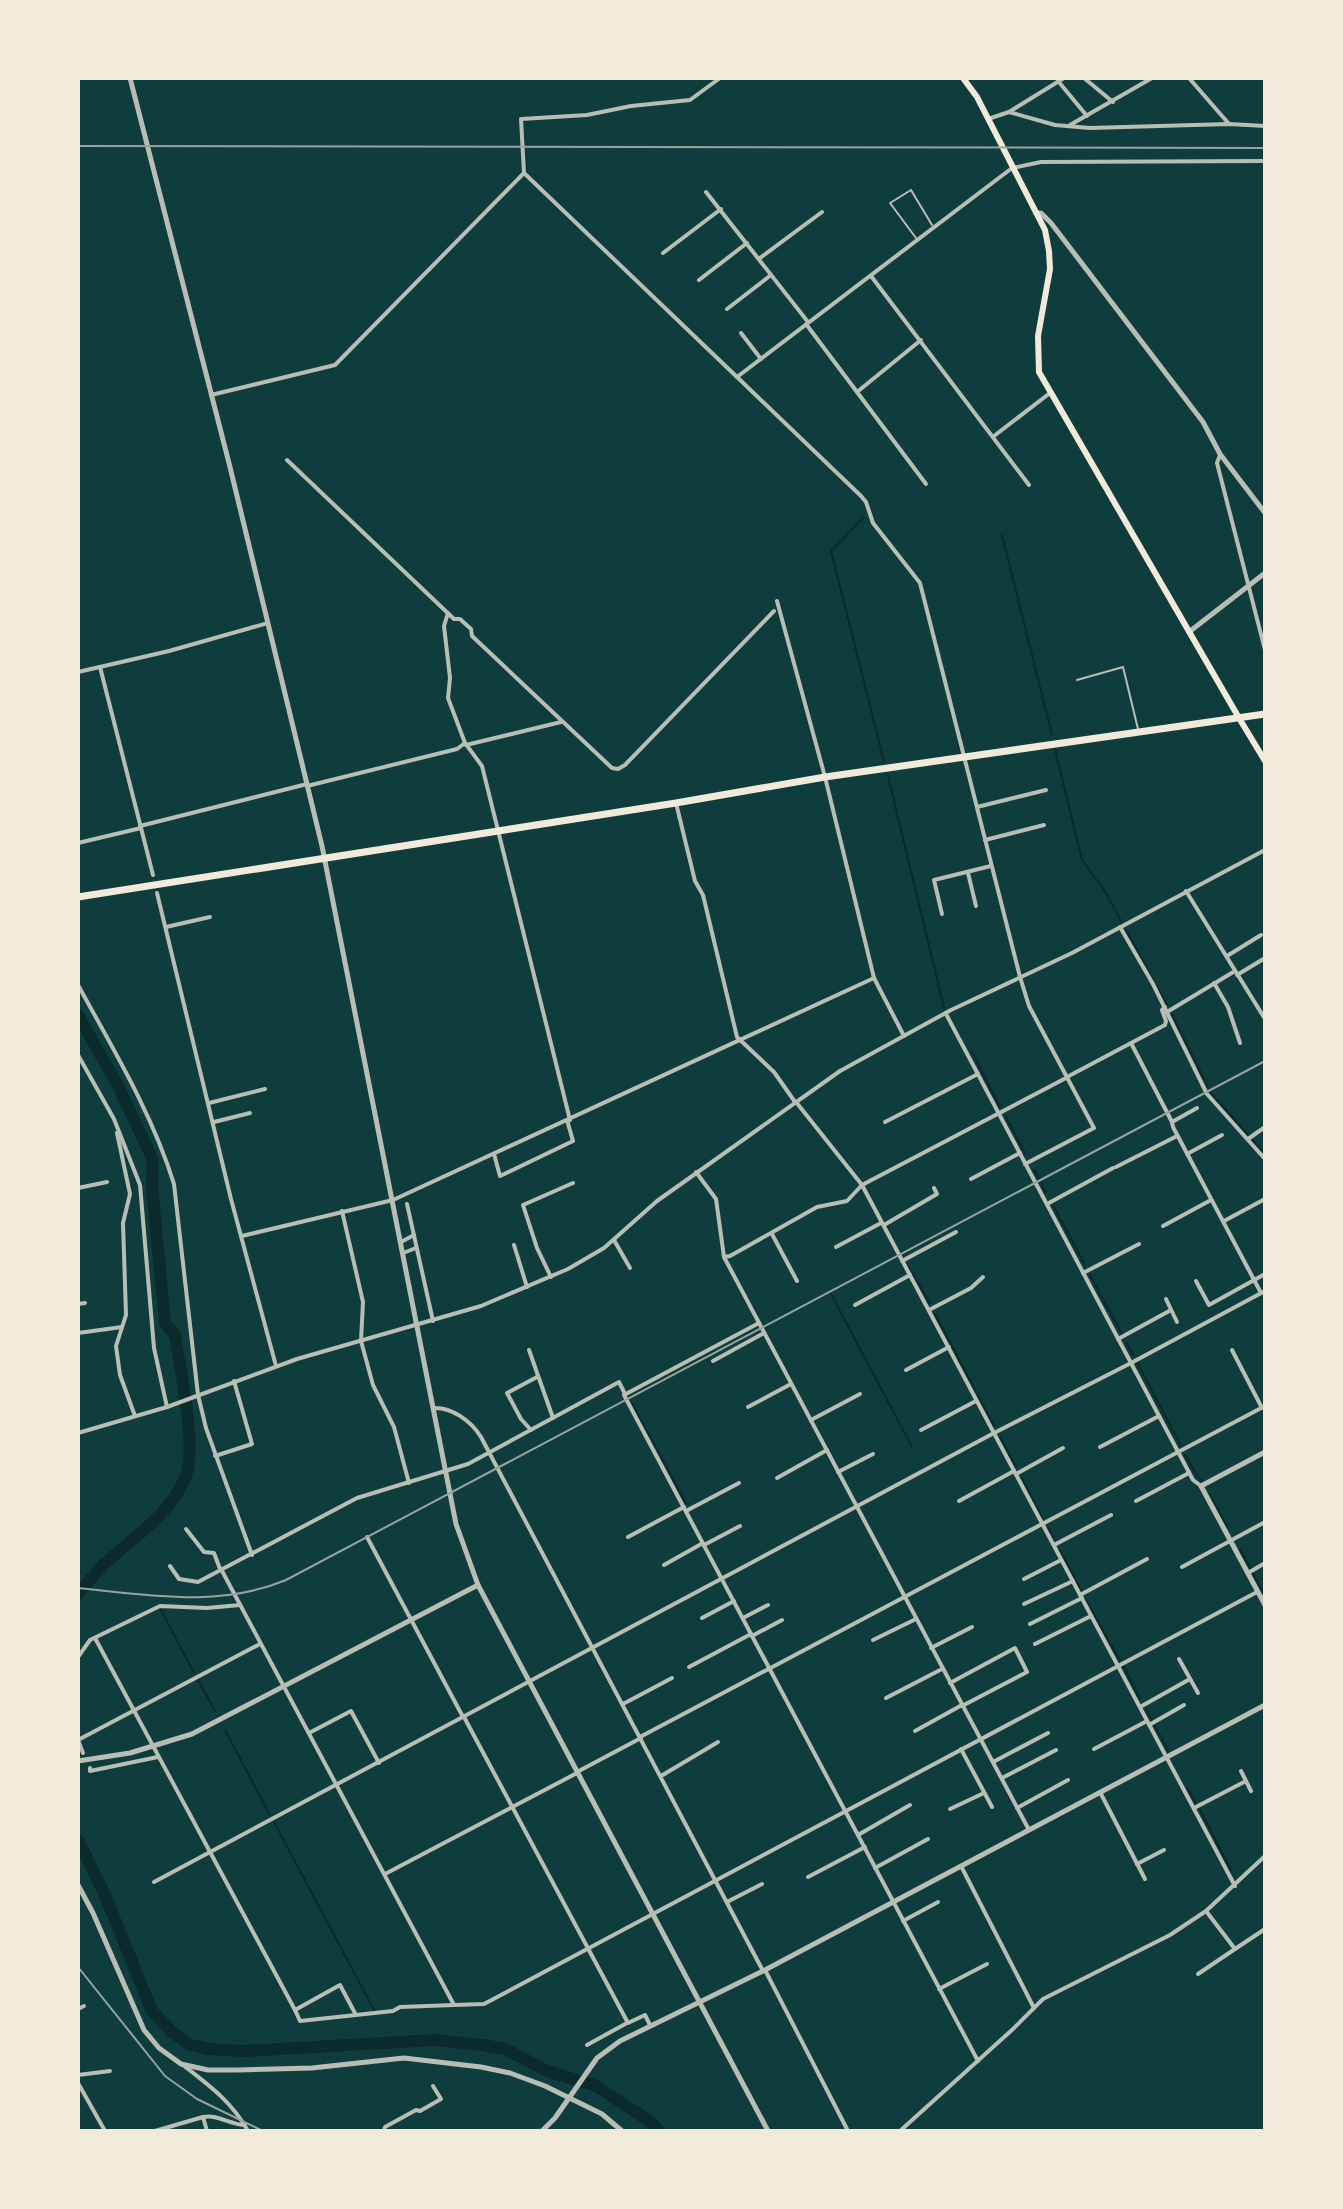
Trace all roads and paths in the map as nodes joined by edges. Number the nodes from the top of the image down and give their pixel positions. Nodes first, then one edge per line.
1 (130, 78) edge
2 (720, 78) edge
3 (963, 78) edge
4 (1064, 78) edge
5 (1084, 78) edge
6 (1152, 78) edge
7 (1189, 78) edge
8 (1058, 81) junction
9 (1113, 102) junction
10 (1009, 112) junction
11 (1087, 116) junction
12 (988, 119) junction
13 (1229, 124) junction
14 (1265, 126) edge
15 (1068, 127) junction
16 (1265, 161) edge
17 (1012, 168) junction
18 (524, 173) junction
19 (706, 192) dead end
20 (721, 209) junction
21 (822, 212) dead end
22 (1036, 213) junction
23 (933, 227) junction
24 (917, 239) junction
25 (747, 243) junction
26 (663, 253) dead end
27 (759, 259) junction
28 (771, 275) junction
29 (871, 276) junction
30 (699, 280) dead end
31 (727, 309) dead end
32 (807, 323) junction
33 (741, 333) dead end
34 (921, 340) junction
35 (761, 359) junction
36 (737, 377) junction
37 (857, 392) junction
38 (1050, 393) junction
39 (211, 395) junction
40 (994, 436) junction
41 (1220, 454) junction
42 (287, 460) dead end
43 (926, 484) dead end
44 (1029, 485) dead end
45 (1265, 513) edge
46 (1265, 573) edge
47 (1249, 585) junction
48 (777, 601) dead end
49 (774, 611) dead end
50 (448, 613) junction
51 (268, 623) junction
52 (1189, 632) junction
53 (1265, 650) edge
54 (100, 667) junction
55 (78, 672) edge
56 (1077, 680) dead end
57 (1265, 714) edge
58 (1239, 718) junction
59 (561, 722) junction
60 (1139, 730) junction
61 (465, 744) junction
62 (964, 756) junction
63 (1265, 761) edge
64 (825, 777) junction
65 (307, 785) junction
66 (1046, 790) dead end
67 (676, 803) junction
68 (977, 807) junction
69 (1044, 825) dead end
70 (140, 827) junction
71 (499, 830) junction
72 (985, 840) junction
73 (78, 843) edge
74 (1265, 850) edge
75 (323, 858) junction
76 (992, 866) junction
77 (968, 872) junction
78 (153, 875) dead end
79 (1186, 891) junction
80 (157, 893) dead end
81 (78, 897) edge
82 (976, 906) dead end
83 (942, 914) dead end
84 (210, 917) dead end
85 (165, 927) junction
86 (1120, 927) junction
87 (1261, 935) dead end
88 (1227, 956) junction
89 (1265, 958) edge
90 (1236, 973) junction
91 (1020, 977) junction
92 (874, 978) junction
93 (1214, 983) junction
94 (78, 985) edge
95 (1166, 1010) junction
96 (946, 1014) junction
97 (1265, 1019) edge
98 (904, 1036) junction
99 (740, 1040) junction
100 (1131, 1043) junction
101 (1240, 1043) dead end
102 (78, 1055) edge
103 (978, 1074) junction
104 (1067, 1077) junction
105 (265, 1089) dead end
106 (795, 1102) junction
107 (209, 1103) junction
108 (1197, 1108) dead end
109 (250, 1113) dead end
110 (999, 1114) junction
111 (568, 1120) junction
112 (214, 1122) junction
113 (885, 1122) dead end
114 (1172, 1122) junction
115 (116, 1127) junction
116 (1265, 1127) edge
117 (1222, 1135) dead end
118 (1177, 1136) junction
119 (1248, 1139) junction
120 (1020, 1153) junction
121 (494, 1154) junction
122 (1187, 1154) junction
123 (1265, 1159) edge
124 (1025, 1164) junction
125 (696, 1172) junction
126 (971, 1179) dead end
127 (107, 1182) dead end
128 (573, 1183) dead end
129 (862, 1185) junction
130 (78, 1188) edge
131 (934, 1188) dead end
132 (1265, 1199) edge
133 (393, 1200) junction
134 (1211, 1200) junction
135 (407, 1204) dead end
136 (1047, 1204) junction
137 (342, 1211) junction
138 (1224, 1221) junction
139 (883, 1224) junction
140 (1163, 1226) dead end
141 (956, 1232) dead end
142 (772, 1233) junction
143 (414, 1235) junction
144 (242, 1236) junction
145 (614, 1240) junction
146 (401, 1242) junction
147 (1139, 1244) dead end
148 (514, 1245) dead end
149 (836, 1247) dead end
150 (416, 1248) junction
151 (403, 1253) junction
152 (724, 1257) junction
153 (902, 1261) junction
154 (630, 1268) dead end
155 (1083, 1273) junction
156 (1265, 1274) edge
157 (910, 1275) junction
158 (551, 1277) junction
159 (983, 1277) dead end
160 (1254, 1280) junction
161 (797, 1281) dead end
162 (1196, 1281) dead end
163 (527, 1287) junction
164 (1263, 1293) edge
165 (1166, 1299) dead end
166 (85, 1303) dead end
167 (78, 1304) edge
168 (855, 1305) dead end
169 (929, 1310) junction
170 (1171, 1310) junction
171 (433, 1321) junction
172 (1177, 1322) dead end
173 (759, 1323) junction
174 (418, 1326) junction
175 (122, 1327) junction
176 (78, 1333) edge
177 (764, 1333) junction
178 (1118, 1339) junction
179 (361, 1341) junction
180 (949, 1347) junction
181 (529, 1350) dead end
182 (1232, 1350) dead end
183 (713, 1361) dead end
184 (1131, 1363) junction
185 (276, 1366) junction
186 (906, 1370) dead end
187 (537, 1377) junction
188 (234, 1381) junction
189 (791, 1384) junction
190 (625, 1394) junction
191 (860, 1394) dead end
192 (196, 1396) junction
193 (976, 1401) junction
194 (168, 1406) junction
195 (748, 1407) dead end
196 (1264, 1407) edge
197 (433, 1408) junction
198 (135, 1416) junction
199 (1159, 1416) junction
200 (553, 1418) junction
201 (811, 1420) junction
202 (531, 1430) junction
203 (921, 1430) dead end
204 (78, 1433) edge
205 (994, 1433) junction
206 (1100, 1447) dead end
207 (1063, 1448) dead end
208 (827, 1450) junction
209 (489, 1452) junction
210 (1265, 1452) edge
211 (1179, 1453) junction
212 (873, 1454) dead end
213 (215, 1456) junction
214 (445, 1472) junction
215 (838, 1472) junction
216 (1015, 1473) junction
217 (1189, 1473) junction
218 (777, 1478) dead end
219 (409, 1483) junction
220 (739, 1483) dead end
221 (1201, 1486) junction
222 (959, 1501) dead end
223 (1136, 1501) dead end
224 (857, 1507) junction
225 (685, 1509) junction
226 (1111, 1515) dead end
227 (1265, 1522) edge
228 (1042, 1524) junction
229 (740, 1526) dead end
230 (186, 1529) dead end
231 (367, 1537) dead end
232 (628, 1537) dead end
233 (1230, 1540) junction
234 (703, 1544) junction
235 (1054, 1545) junction
236 (252, 1555) junction
237 (1147, 1559) dead end
238 (1061, 1560) junction
239 (1265, 1563) edge
240 (664, 1565) dead end
241 (170, 1566) dead end
242 (1182, 1567) dead end
243 (220, 1569) junction
244 (1248, 1573) junction
245 (723, 1579) junction
246 (1024, 1579) dead end
247 (1073, 1581) junction
248 (478, 1585) junction
249 (1258, 1591) junction
250 (1081, 1596) junction
251 (904, 1597) junction
252 (734, 1601) junction
253 (1024, 1604) dead end
254 (240, 1605) junction
255 (768, 1605) dead end
256 (1265, 1605) edge
257 (1091, 1616) junction
258 (702, 1618) dead end
259 (743, 1618) junction
260 (916, 1619) junction
261 (410, 1620) junction
262 (782, 1620) dead end
263 (1030, 1624) dead end
264 (972, 1627) dead end
265 (752, 1635) junction
266 (95, 1638) junction
267 (873, 1640) dead end
268 (260, 1644) junction
269 (1035, 1644) dead end
270 (931, 1648) junction
271 (593, 1649) junction
272 (78, 1657) edge
273 (1179, 1659) dead end
274 (1117, 1666) junction
275 (689, 1667) dead end
276 (770, 1669) junction
277 (942, 1669) junction
278 (672, 1678) dead end
279 (1190, 1679) junction
280 (529, 1683) junction
281 (950, 1683) junction
282 (284, 1687) junction
283 (1198, 1693) dead end
284 (886, 1698) dead end
285 (623, 1704) junction
286 (1184, 1705) dead end
287 (1265, 1705) edge
288 (962, 1706) junction
289 (1140, 1707) junction
290 (133, 1711) junction
291 (464, 1717) junction
292 (1148, 1723) junction
293 (915, 1731) dead end
294 (309, 1733) junction
295 (1048, 1733) dead end
296 (640, 1738) junction
297 (980, 1739) junction
298 (718, 1742) dead end
299 (153, 1747) junction
300 (961, 1749) junction
301 (1094, 1749) dead end
302 (1056, 1750) dead end
303 (83, 1753) dead end
304 (158, 1757) junction
305 (1166, 1757) junction
306 (78, 1761) edge
307 (993, 1762) junction
308 (379, 1763) junction
309 (90, 1768) dead end
310 (1241, 1771) dead end
311 (577, 1772) junction
312 (661, 1776) junction
313 (1002, 1778) junction
314 (1068, 1780) dead end
315 (1246, 1781) junction
316 (337, 1785) junction
317 (1251, 1791) dead end
318 (984, 1792) junction
319 (1100, 1792) junction
320 (910, 1805) dead end
321 (512, 1807) junction
322 (992, 1807) dead end
323 (1017, 1808) junction
324 (1194, 1808) junction
325 (950, 1809) dead end
326 (846, 1811) junction
327 (1029, 1830) junction
328 (858, 1835) junction
329 (928, 1839) dead end
330 (865, 1847) junction
331 (1164, 1850) dead end
332 (209, 1853) junction
333 (1265, 1856) edge
334 (1137, 1864) junction
335 (961, 1866) junction
336 (875, 1868) junction
337 (384, 1874) junction
338 (808, 1877) dead end
339 (1145, 1879) dead end
340 (715, 1881) junction
341 (154, 1882) dead end
342 (762, 1884) dead end
343 (78, 1885) edge
344 (1235, 1886) junction
345 (727, 1902) junction
346 (893, 1902) junction
347 (938, 1902) dead end
348 (1206, 1911) junction
349 (652, 1914) junction
350 (903, 1921) junction
351 (1265, 1929) edge
352 (588, 1948) junction
353 (1235, 1949) junction
354 (987, 1964) dead end
355 (764, 1970) junction
356 (1198, 1974) dead end
357 (939, 1989) junction
358 (699, 2002) junction
359 (454, 2005) junction
360 (84, 2006) dead end
361 (1034, 2008) junction
362 (78, 2009) edge
363 (295, 2010) junction
364 (356, 2015) junction
365 (628, 2023) junction
366 (650, 2025) junction
367 (587, 2045) dead end
368 (978, 2061) junction
369 (181, 2064) junction
370 (110, 2071) dead end
371 (78, 2075) edge
372 (78, 2083) edge
373 (433, 2086) dead end
374 (569, 2098) junction
375 (203, 2117) junction
376 (245, 2125) junction
377 (175, 2128) edge
378 (105, 2131) edge
379 (155, 2131) edge
380 (207, 2131) edge
381 (248, 2131) edge
382 (385, 2131) edge
383 (542, 2131) edge
384 (622, 2131) edge
385 (768, 2131) edge
386 (848, 2131) edge
387 (900, 2131) edge

1 - 39 street
2 - 18 street
3 - 12 main road
4 - 8 street
5 - 9 street
6 - 9 street
7 - 13 street
8 - 10 street
8 - 11 street
9 - 11 street
10 - 12 street
10 - 15 street
11 - 15 street
12 - 17 main road
13 - 14 street
13 - 15 street
16 - 17 street
17 - 22 main road
17 - 23 street
18 - 36 street
18 - 39 street
19 - 20 street
20 - 25 street
20 - 26 street
21 - 27 street
22 - 38 main road
22 - 41 street
23 - 24 street
23 - 24 lane
24 - 29 street
25 - 27 street
25 - 30 street
27 - 28 street
28 - 31 street
28 - 32 street
29 - 32 street
29 - 34 street
32 - 35 street
32 - 37 street
33 - 35 street
34 - 37 street
34 - 40 street
35 - 36 street
36 - 62 street
37 - 43 street
38 - 40 street
38 - 52 main road
39 - 51 street
40 - 44 street
41 - 45 street
41 - 47 street
42 - 50 street
46 - 47 street
47 - 52 street
47 - 53 street
48 - 64 street
49 - 59 street
50 - 59 street
50 - 61 street
51 - 54 street
51 - 65 street
52 - 58 main road
54 - 55 street
54 - 70 street
56 - 60 lane
57 - 58 highway
58 - 60 highway
58 - 63 main road
59 - 61 street
60 - 62 highway
61 - 65 street
61 - 71 street
62 - 64 highway
62 - 68 street
64 - 67 highway
64 - 92 street
65 - 70 street
65 - 75 street
66 - 68 street
67 - 71 highway
67 - 99 street
68 - 72 street
69 - 72 street
70 - 73 street
70 - 78 street
71 - 75 highway
71 - 111 street
72 - 76 street
74 - 79 street
75 - 81 highway
75 - 133 street
76 - 77 street
76 - 91 street
77 - 82 street
77 - 83 street
79 - 86 street
79 - 88 street
80 - 85 street
84 - 85 street
85 - 107 street
86 - 91 street
86 - 95 street
87 - 88 street
88 - 90 street
89 - 90 street
90 - 93 street
90 - 97 street
91 - 96 street
91 - 104 street
92 - 98 street
92 - 99 street
93 - 95 street
93 - 101 street
94 - 192 street
95 - 100 street
95 - 119 street
96 - 98 street
96 - 103 street
98 - 106 street
99 - 106 street
99 - 111 street
100 - 104 street
100 - 114 street
102 - 115 street
103 - 110 street
103 - 113 street
104 - 110 street
104 - 124 street
105 - 107 street
106 - 125 street
106 - 129 street
107 - 112 street
108 - 114 street
109 - 112 street
110 - 120 street
110 - 129 street
111 - 121 street
111 - 121 street
112 - 144 street
114 - 118 street
115 - 175 street
115 - 194 street
116 - 119 street
117 - 122 street
118 - 122 street
118 - 136 street
119 - 123 street
120 - 124 street
120 - 126 street
121 - 133 street
122 - 134 street
124 - 136 street
125 - 145 street
125 - 152 street
127 - 130 street
128 - 158 street
129 - 139 street
129 - 142 street
131 - 139 street
132 - 138 street
133 - 137 street
133 - 146 street
134 - 138 street
134 - 140 street
135 - 143 street
136 - 155 street
137 - 144 street
137 - 179 street
138 - 160 street
139 - 149 street
139 - 153 street
141 - 153 street
142 - 152 street
142 - 161 street
143 - 146 street
143 - 150 street
144 - 185 street
145 - 154 street
145 - 158 street
146 - 151 street
147 - 155 street
148 - 163 street
150 - 151 street
150 - 171 street
151 - 174 street
152 - 173 street
153 - 157 street
155 - 178 street
156 - 160 street
157 - 168 street
157 - 169 street
158 - 163 street
159 - 169 street
160 - 162 street
160 - 164 street
163 - 171 street
164 - 184 street
165 - 170 street
166 - 167 street
169 - 180 street
170 - 172 street
170 - 178 street
171 - 174 street
173 - 177 street
173 - 190 street
174 - 179 street
174 - 197 street
175 - 176 street
175 - 198 street
177 - 183 street
177 - 189 street
178 - 184 street
179 - 185 street
179 - 219 street
180 - 186 street
180 - 193 street
181 - 187 street
182 - 196 street
184 - 199 street
184 - 205 street
185 - 188 street
187 - 200 street
187 - 202 street
188 - 192 street
188 - 213 street
189 - 195 street
189 - 201 street
190 - 200 street
190 - 225 street
191 - 201 street
192 - 194 street
192 - 213 street
193 - 203 street
193 - 205 street
194 - 198 street
196 - 211 street
197 - 209 street
197 - 214 street
198 - 204 street
199 - 206 street
199 - 211 street
200 - 202 street
201 - 208 street
202 - 209 street
205 - 216 street
205 - 224 street
207 - 216 street
208 - 215 street
208 - 218 street
209 - 214 street
209 - 271 street
210 - 221 street
211 - 217 street
211 - 228 street
212 - 215 street
213 - 236 street
214 - 219 street
214 - 248 street
215 - 224 street
216 - 222 street
216 - 228 street
217 - 221 street
217 - 223 street
219 - 236 street
220 - 225 street
221 - 233 street
224 - 245 street
224 - 251 street
225 - 232 street
225 - 234 street
226 - 235 street
227 - 233 street
228 - 235 street
228 - 251 street
229 - 234 street
230 - 243 street
231 - 261 street
233 - 242 street
233 - 244 street
234 - 240 street
234 - 245 street
235 - 238 street
236 - 243 street
237 - 250 street
238 - 246 street
238 - 247 street
239 - 244 street
241 - 243 street
243 - 254 street
244 - 249 street
245 - 252 street
245 - 271 street
247 - 250 street
247 - 253 street
248 - 261 street
248 - 280 street
249 - 256 street
249 - 274 street
250 - 257 street
250 - 263 street
251 - 260 street
251 - 276 street
252 - 258 street
252 - 259 street
254 - 266 street
254 - 268 street
255 - 259 street
257 - 269 street
257 - 274 street
259 - 265 street
260 - 267 street
260 - 270 street
261 - 282 street
261 - 291 street
262 - 265 street
264 - 270 street
265 - 275 street
265 - 276 street
266 - 272 street
266 - 290 street
268 - 282 street
268 - 290 street
270 - 277 street
271 - 280 street
271 - 285 street
273 - 279 street
274 - 289 street
274 - 297 street
276 - 296 street
276 - 326 street
277 - 281 street
277 - 284 street
278 - 285 street
279 - 283 street
279 - 289 street
280 - 291 street
280 - 311 street
281 - 288 street
281 - 288 street
282 - 294 street
282 - 299 street
285 - 296 street
286 - 292 street
287 - 305 street
288 - 293 street
288 - 297 street
289 - 292 street
290 - 299 street
290 - 303 street
291 - 308 street
291 - 321 street
292 - 301 street
292 - 305 street
294 - 308 street
294 - 316 street
295 - 307 street
296 - 311 street
296 - 312 street
297 - 300 street
297 - 307 street
298 - 312 street
299 - 304 street
299 - 306 street
300 - 318 street
300 - 326 street
302 - 313 street
304 - 309 street
304 - 332 street
305 - 319 street
305 - 324 street
307 - 313 street
308 - 316 street
310 - 315 street
311 - 321 street
311 - 349 street
312 - 340 street
313 - 323 street
314 - 323 street
315 - 317 street
315 - 324 street
316 - 332 street
316 - 337 street
318 - 322 street
318 - 325 street
319 - 327 street
319 - 334 street
320 - 328 street
321 - 337 street
321 - 352 street
323 - 327 street
324 - 344 street
326 - 328 street
326 - 340 street
327 - 335 street
328 - 330 street
329 - 336 street
330 - 336 street
330 - 338 street
331 - 334 street
332 - 341 street
332 - 363 street
333 - 344 street
334 - 339 street
335 - 346 street
335 - 361 street
336 - 346 street
337 - 359 street
340 - 345 street
340 - 349 street
342 - 345 street
343 - 369 street
344 - 348 street
345 - 355 street
346 - 350 street
346 - 355 street
347 - 350 street
348 - 353 street
348 - 361 street
349 - 352 street
349 - 358 street
350 - 357 street
351 - 353 street
352 - 359 street
352 - 365 street
353 - 356 street
354 - 357 street
355 - 358 street
355 - 386 street
357 - 368 street
358 - 366 street
358 - 385 street
359 - 364 street
360 - 362 street
361 - 368 street
363 - 364 street
363 - 364 street
365 - 366 street
365 - 367 street
366 - 374 street
368 - 387 street
369 - 374 street
369 - 376 street
370 - 371 street
372 - 378 street
373 - 382 street
374 - 383 street
374 - 384 street
375 - 376 street
375 - 377 street
375 - 380 street
376 - 381 street
377 - 379 street

